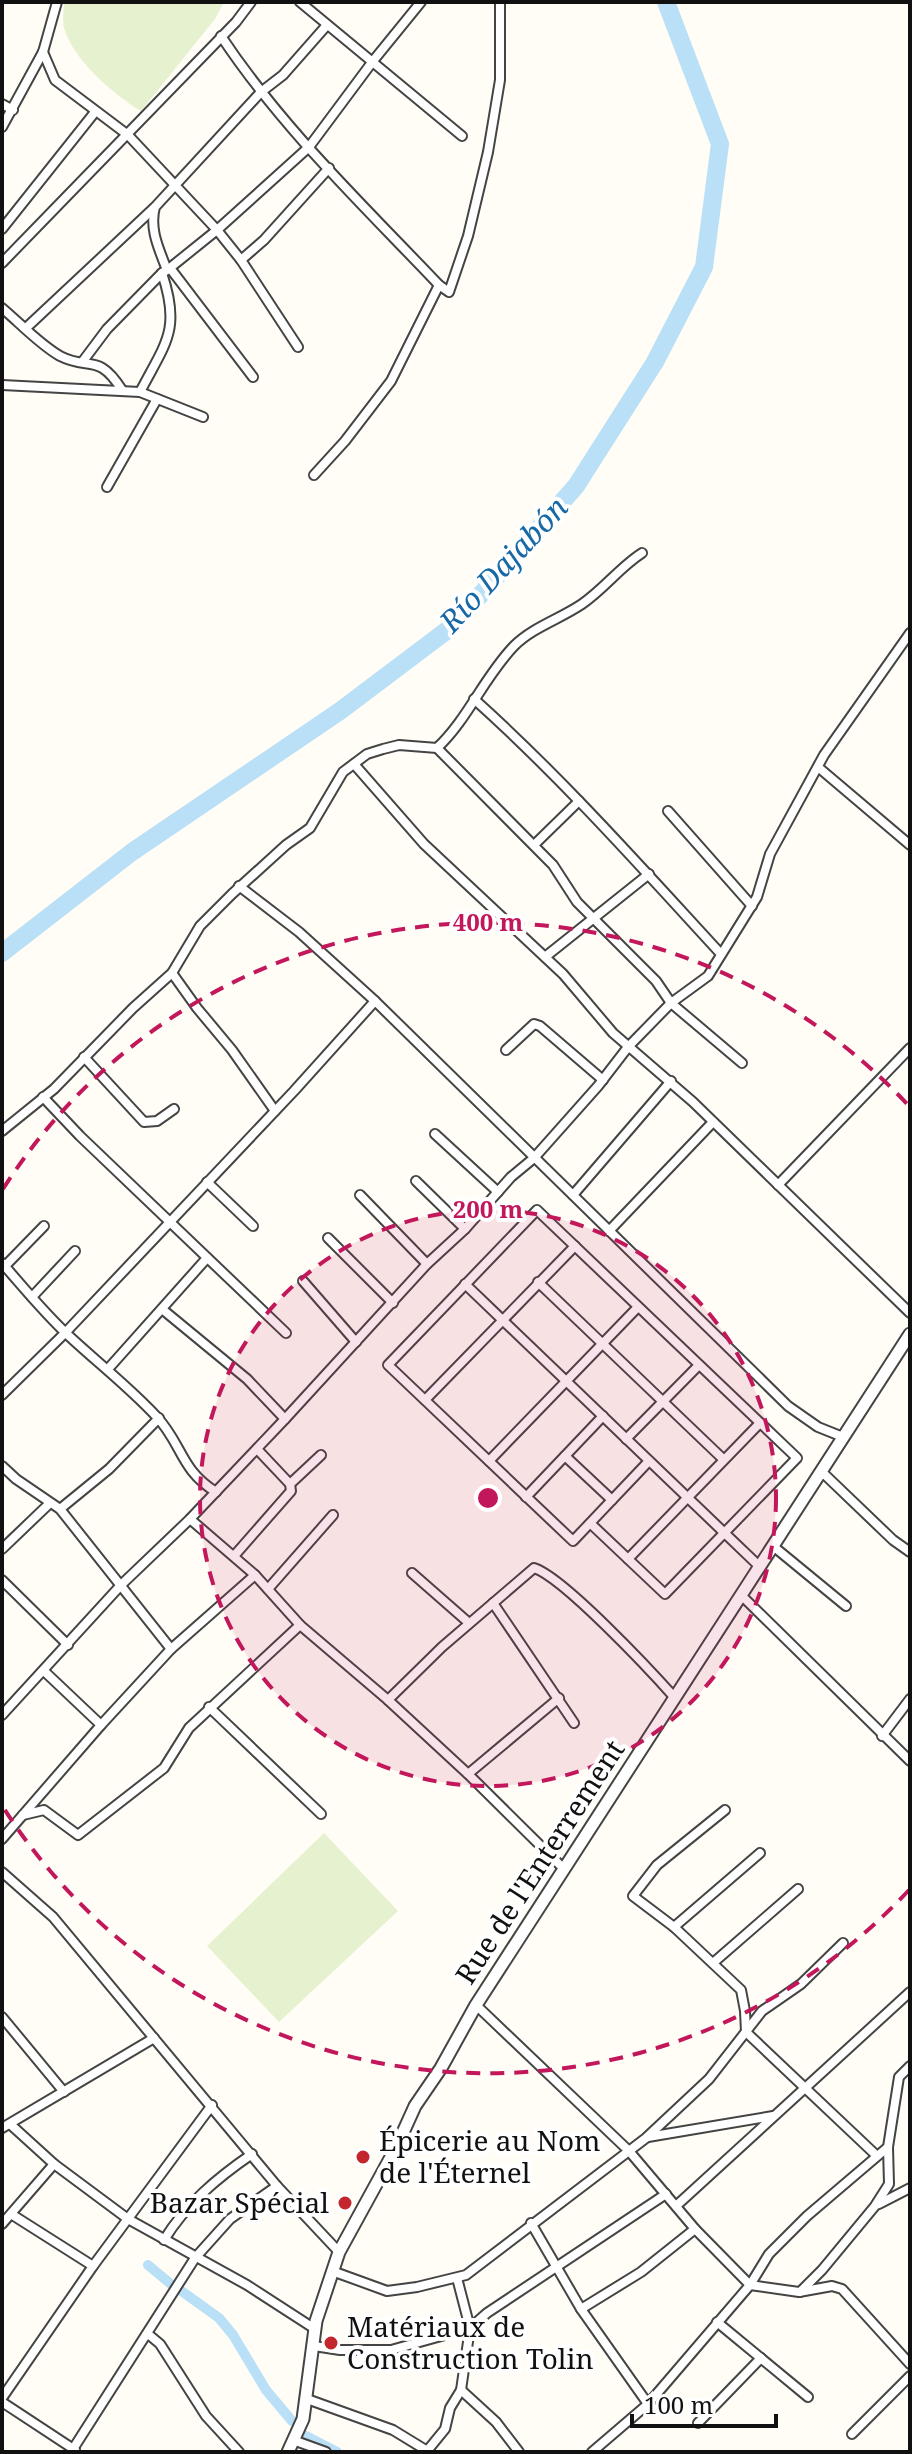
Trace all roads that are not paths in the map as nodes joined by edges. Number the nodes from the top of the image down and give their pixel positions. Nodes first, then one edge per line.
1 (57, 2) edge
2 (251, 2) edge
3 (300, 2) edge
4 (421, 2) edge
5 (500, 2) edge
6 (327, 25) junction
7 (221, 36) junction
8 (43, 52) junction
9 (373, 61) junction
10 (261, 92) junction
11 (2, 104) edge
12 (13, 110) junction
13 (95, 112) junction
14 (2, 127) edge
15 (128, 135) junction
16 (462, 136) dead end
17 (309, 147) junction
18 (329, 168) junction
19 (175, 185) junction
20 (155, 207) junction
21 (2, 229) edge
22 (217, 230) junction
23 (241, 260) junction
24 (2, 263) edge
25 (167, 270) junction
26 (439, 285) junction
27 (2, 308) edge
28 (26, 328) junction
29 (298, 347) dead end
30 (83, 361) junction
31 (253, 377) dead end
32 (2, 385) edge
33 (122, 390) junction
34 (140, 392) junction
35 (157, 399) junction
36 (203, 417) dead end
37 (314, 475) dead end
38 (107, 487) dead end
39 (642, 553) dead end
40 (910, 633) edge
41 (474, 699) junction
42 (437, 748) junction
43 (354, 764) junction
44 (818, 767) junction
45 (579, 801) junction
46 (668, 811) dead end
47 (534, 845) junction
48 (910, 845) edge
49 (649, 874) junction
50 (239, 886) junction
51 (752, 906) junction
52 (592, 918) junction
53 (721, 954) junction
54 (545, 957) junction
55 (172, 973) junction
56 (375, 1001) junction
57 (671, 1003) junction
58 (628, 1047) junction
59 (910, 1048) edge
60 (506, 1050) dead end
61 (84, 1057) junction
62 (742, 1063) dead end
63 (603, 1080) junction
64 (671, 1081) junction
65 (43, 1097) junction
66 (174, 1109) dead end
67 (275, 1111) junction
68 (713, 1122) junction
69 (2, 1131) edge
70 (435, 1134) dead end
71 (534, 1158) junction
72 (416, 1181) dead end
73 (207, 1182) junction
74 (778, 1185) junction
75 (498, 1192) junction
76 (360, 1195) dead end
77 (573, 1195) junction
78 (168, 1222) junction
79 (44, 1226) dead end
80 (253, 1226) dead end
81 (465, 1229) junction
82 (609, 1231) junction
83 (328, 1238) dead end
84 (575, 1246) junction
85 (75, 1251) dead end
86 (207, 1258) junction
87 (427, 1264) junction
88 (4, 1265) edge
89 (303, 1281) dead end
90 (538, 1282) junction
91 (465, 1284) junction
92 (32, 1297) junction
93 (393, 1303) junction
94 (638, 1307) junction
95 (162, 1309) junction
96 (910, 1313) edge
97 (502, 1320) junction
98 (65, 1333) junction
99 (286, 1333) dead end
100 (910, 1334) edge
101 (356, 1342) junction
102 (601, 1343) junction
103 (699, 1365) junction
104 (108, 1369) junction
105 (565, 1380) junction
106 (2, 1395) edge
107 (425, 1400) junction
108 (663, 1401) junction
109 (603, 1416) junction
110 (159, 1418) junction
111 (285, 1419) junction
112 (760, 1423) junction
113 (843, 1437) junction
114 (626, 1439) junction
115 (257, 1449) junction
116 (321, 1455) dead end
117 (565, 1456) junction
118 (723, 1459) junction
119 (489, 1461) junction
120 (649, 1461) junction
121 (2, 1466) edge
122 (821, 1471) junction
123 (290, 1484) junction
124 (216, 1492) junction
125 (526, 1497) junction
126 (687, 1497) junction
127 (612, 1500) junction
128 (50, 1503) junction
129 (60, 1509) junction
130 (333, 1515) dead end
131 (190, 1519) junction
132 (590, 1523) junction
133 (724, 1532) junction
134 (773, 1546) junction
135 (2, 1549) edge
136 (910, 1552) edge
137 (234, 1556) junction
138 (628, 1559) junction
139 (760, 1567) junction
140 (412, 1573) dead end
141 (255, 1575) junction
142 (2, 1580) edge
143 (121, 1585) junction
144 (268, 1589) junction
145 (741, 1595) junction
146 (493, 1603) junction
147 (846, 1606) dead end
148 (469, 1623) junction
149 (300, 1625) junction
150 (68, 1645) junction
151 (171, 1649) junction
152 (44, 1671) junction
153 (559, 1698) junction
154 (675, 1698) junction
155 (910, 1699) edge
156 (388, 1700) junction
157 (209, 1707) junction
158 (2, 1715) edge
159 (574, 1723) dead end
160 (101, 1725) junction
161 (882, 1736) junction
162 (910, 1761) edge
163 (468, 1774) junction
164 (725, 1810) dead end
165 (321, 1814) dead end
166 (23, 1815) junction
167 (2, 1839) edge
168 (760, 1853) dead end
169 (564, 1869) junction
170 (2, 1872) edge
171 (798, 1889) dead end
172 (674, 1927) junction
173 (843, 1943) dead end
174 (713, 1963) junction
175 (910, 1992) edge
176 (476, 2005) junction
177 (2, 2017) edge
178 (746, 2032) junction
179 (154, 2038) junction
180 (910, 2066) edge
181 (805, 2086) junction
182 (64, 2092) junction
183 (212, 2105) junction
184 (774, 2115) junction
185 (6, 2126) edge
186 (646, 2138) junction
187 (888, 2147) junction
188 (629, 2151) junction
189 (252, 2154) junction
190 (877, 2156) junction
191 (54, 2164) junction
192 (277, 2186) junction
193 (910, 2188) edge
194 (666, 2194) junction
195 (676, 2206) junction
196 (875, 2206) junction
197 (11, 2214) junction
198 (128, 2219) junction
199 (531, 2223) junction
200 (2, 2224) edge
201 (695, 2229) junction
202 (164, 2240) junction
203 (339, 2252) junction
204 (195, 2258) junction
205 (93, 2266) junction
206 (558, 2267) junction
207 (332, 2271) junction
208 (457, 2278) junction
209 (750, 2285) junction
210 (799, 2292) junction
211 (581, 2309) junction
212 (717, 2322) junction
213 (470, 2328) junction
214 (315, 2329) junction
215 (148, 2334) junction
216 (314, 2346) junction
217 (761, 2358) junction
218 (910, 2364) edge
219 (910, 2376) edge
220 (461, 2390) junction
221 (808, 2397) dead end
222 (307, 2399) junction
223 (2, 2400) edge
224 (648, 2404) junction
225 (698, 2423) dead end
226 (852, 2434) dead end
227 (293, 2440) junction
228 (75, 2450) edge
229 (428, 2451) edge
230 (239, 2452) edge
231 (288, 2452) edge
232 (326, 2452) edge
233 (519, 2452) edge
234 (592, 2452) edge

1 - 8 street
2 - 7 street
3 - 6 street
4 - 9 street
5 - 26 street
6 - 9 street
6 - 10 street
7 - 10 street
7 - 15 street
8 - 12 street
8 - 13 street
9 - 16 street
9 - 17 street
10 - 17 street
10 - 19 street
11 - 12 street
12 - 14 street
13 - 15 street
13 - 21 street
15 - 19 street
15 - 24 street
17 - 18 street
17 - 22 street
18 - 23 street
18 - 26 street
19 - 20 street
19 - 22 street
20 - 25 street
20 - 28 street
22 - 23 street
22 - 25 street
23 - 29 street
25 - 30 street
25 - 31 street
25 - 34 street
26 - 37 street
27 - 28 street
28 - 30 street
30 - 33 street
32 - 33 street
33 - 34 street
34 - 35 street
35 - 36 street
35 - 38 street
39 - 41 street
40 - 44 street
41 - 42 street
41 - 45 street
42 - 43 street
42 - 47 street
43 - 50 street
43 - 54 street
44 - 48 street
44 - 51 street
45 - 47 street
45 - 49 street
46 - 51 street
47 - 52 street
49 - 52 street
49 - 53 street
50 - 55 street
50 - 56 street
51 - 53 street
52 - 54 street
52 - 57 street
53 - 57 street
54 - 58 street
55 - 61 street
55 - 67 street
56 - 67 street
56 - 71 street
57 - 58 street
57 - 62 street
58 - 63 street
58 - 64 street
59 - 74 street
60 - 63 street
61 - 65 street
61 - 66 street
63 - 71 street
64 - 68 street
64 - 77 street
65 - 69 street
65 - 78 street
67 - 73 street
68 - 74 street
68 - 82 street
70 - 75 street
71 - 75 street
71 - 77 street
72 - 81 street
73 - 78 street
73 - 80 street
74 - 96 street
75 - 81 street
76 - 87 street
77 - 82 street
78 - 86 street
78 - 98 street
79 - 88 street
81 - 87 street
82 - 113 street
83 - 93 street
84 - 90 street
84 - 91 street
84 - 94 street
85 - 92 street
86 - 95 street
86 - 99 street
87 - 93 street
88 - 92 street
89 - 101 street
90 - 97 street
90 - 102 street
91 - 97 street
91 - 107 street
92 - 98 street
93 - 101 street
94 - 102 street
94 - 103 street
95 - 104 street
95 - 111 street
97 - 105 street
97 - 107 street
98 - 104 street
98 - 106 street
100 - 113 street, Rue de l'Enterrement
101 - 111 street
102 - 105 street
102 - 108 street
103 - 108 street
103 - 112 street
104 - 110 street
105 - 109 street
105 - 119 street
107 - 119 street
108 - 114 street
108 - 118 street
109 - 114 street
109 - 117 street
110 - 124 street
110 - 129 street
111 - 115 street
112 - 118 street
112 - 133 street
113 - 122 street, Rue de l'Enterrement
114 - 120 street
115 - 123 street
115 - 124 street
116 - 123 street
117 - 125 street
117 - 127 street
118 - 126 street
119 - 125 street
120 - 126 street
120 - 127 street
121 - 128 street
122 - 134 street, Rue de l'Enterrement
122 - 136 street
123 - 137 street
124 - 131 street
125 - 132 street
126 - 133 street
126 - 138 street
127 - 132 street
128 - 129 street
128 - 135 street
129 - 143 street
130 - 144 street
131 - 137 street
131 - 143 street
132 - 138 street
133 - 138 street
133 - 139 street
134 - 139 street, Rue de l'Enterrement
134 - 147 street
137 - 141 street
139 - 145 street, Rue de l'Enterrement
140 - 148 street
141 - 144 street
141 - 151 street
142 - 150 street
143 - 150 street
143 - 151 street
144 - 149 street
145 - 154 street, Rue de l'Enterrement
145 - 161 street
146 - 148 street
146 - 153 street
146 - 154 street
148 - 156 street
149 - 156 street
149 - 157 street
150 - 152 street
151 - 160 street
152 - 158 street
152 - 160 street
153 - 159 street
153 - 163 street
154 - 169 street, Rue de l'Enterrement
155 - 161 street
156 - 163 street
157 - 165 street
157 - 166 street
160 - 166 street
161 - 162 street
163 - 169 street
164 - 172 street
166 - 167 street
168 - 172 street
169 - 176 street, Rue de l'Enterrement
170 - 179 street
171 - 174 street
172 - 174 street
173 - 178 street
174 - 178 street
175 - 181 street
176 - 188 street
176 - 203 street, Rue de l'Enterrement
177 - 182 street
178 - 181 street
178 - 186 street
179 - 182 street
179 - 183 street
180 - 187 street
181 - 184 street
181 - 190 street
182 - 185 street
183 - 189 street
183 - 198 street
184 - 186 street
184 - 195 street
185 - 191 street
186 - 188 street
187 - 190 street
187 - 196 street
188 - 194 street
188 - 199 street
189 - 192 street
189 - 202 street
190 - 209 street
191 - 197 street
191 - 198 street
192 - 203 street
192 - 204 street
193 - 196 street
194 - 195 street
194 - 206 street
195 - 201 street
196 - 210 street
197 - 200 street
197 - 205 street
198 - 202 street
198 - 205 street
199 - 206 street
199 - 208 street
201 - 209 street
201 - 211 street
202 - 204 street
203 - 207 street, Rue de l'Enterrement
204 - 214 street
204 - 215 street
205 - 223 street
206 - 211 street
206 - 213 street
207 - 208 street
207 - 214 street, Rue de l'Enterrement
208 - 213 street
209 - 210 street
209 - 212 street
210 - 218 street
211 - 224 street
212 - 217 street
212 - 224 street
213 - 216 street
213 - 220 street
214 - 216 street, Rue de l'Enterrement
215 - 228 street
215 - 230 street
216 - 222 street, Rue de l'Enterrement
217 - 221 street
217 - 225 street
219 - 226 street
220 - 229 street
220 - 233 street
222 - 227 street, Rue de l'Enterrement
222 - 229 street
223 - 228 street
224 - 234 street
227 - 231 street, Rue de l'Enterrement
227 - 232 street

